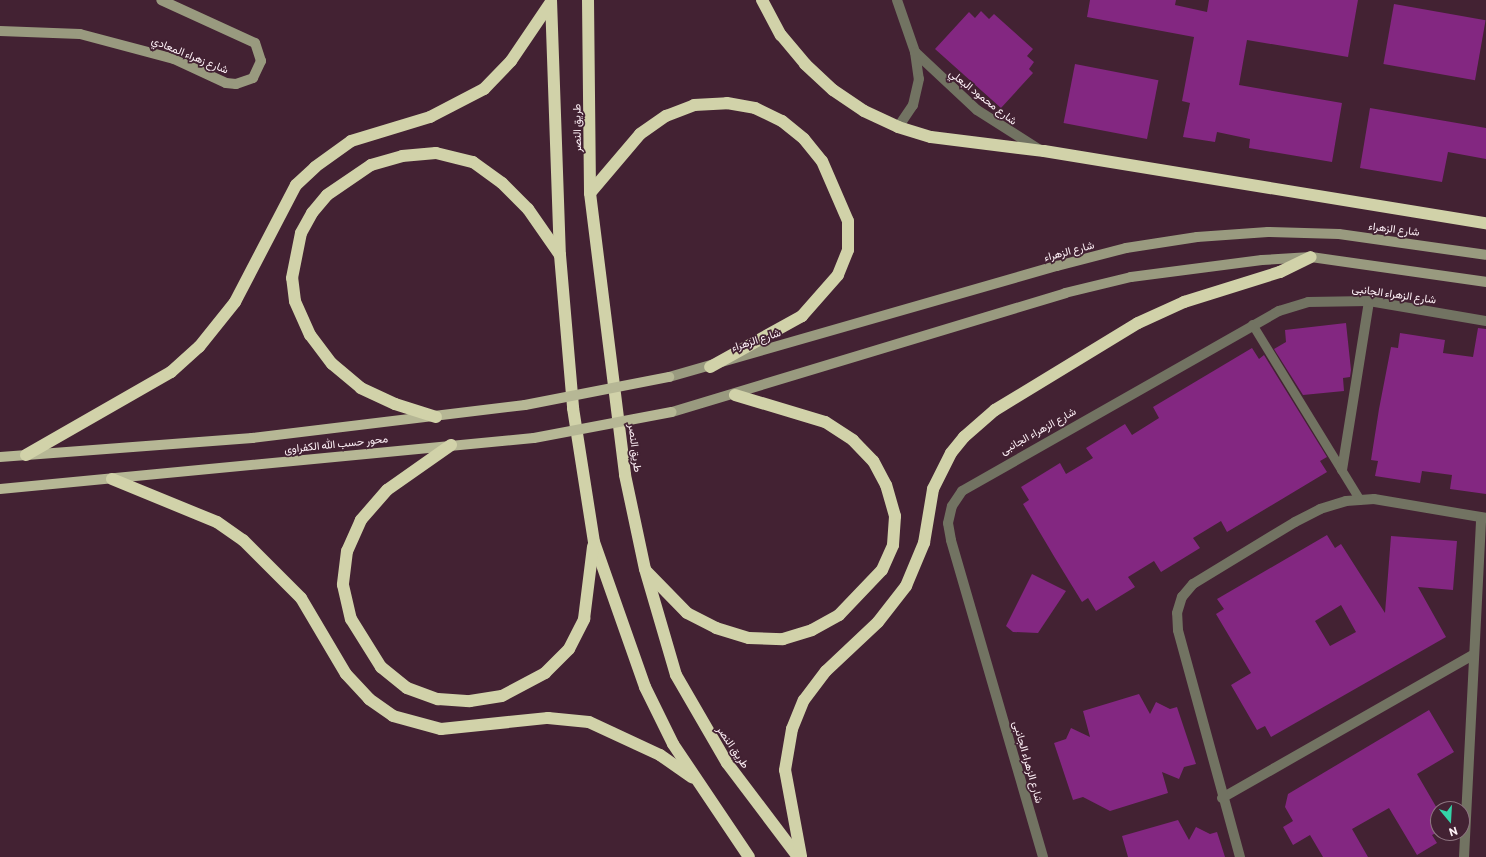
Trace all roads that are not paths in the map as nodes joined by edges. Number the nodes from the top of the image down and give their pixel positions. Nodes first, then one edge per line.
1 (161, 0) edge
2 (588, 0) edge
3 (762, 0) edge
4 (897, 0) edge
5 (551, 1) edge
6 (0, 31) edge
7 (915, 52) junction
8 (898, 127) junction
9 (1044, 151) junction
10 (590, 193) junction
11 (1486, 223) edge
12 (560, 255) junction
13 (1486, 255) edge
14 (1311, 258) junction
15 (1486, 282) edge
16 (1369, 300) junction
17 (1486, 321) edge
18 (1252, 324) junction
19 (710, 367) junction
20 (669, 377) joint
21 (735, 395) junction
22 (436, 417) junction
23 (451, 445) junction
24 (26, 455) junction
25 (0, 457) edge
26 (1342, 470) junction
27 (112, 479) junction
28 (0, 489) edge
29 (1360, 500) junction
30 (1484, 518) edge
31 (594, 542) junction
32 (645, 569) junction
33 (1474, 654) junction
34 (696, 779) junction
35 (1222, 798) junction
36 (749, 857) edge
37 (800, 857) edge
38 (1043, 857) edge
39 (1240, 857) edge
40 (1464, 857) edge

1 - 6 main road, شارع زهراء المعادي
2 - 10 highway, طريق النصر
3 - 8 highway
4 - 7 street, شارع محمود البعلي
5 - 12 highway, طريق النصر
5 - 24 highway
7 - 8 street, شارع محمود البعلي
7 - 9 street, شارع محمود البعلي
8 - 9 highway
9 - 11 highway
10 - 19 highway
10 - 32 highway, طريق النصر
12 - 22 highway
12 - 31 highway, طريق النصر
13 - 19 main road, شارع الزهراء
14 - 15 main road
14 - 21 main road
14 - 37 highway
16 - 17 street, شارع الزهراء الجانبى
16 - 18 street, شارع الزهراء الجانبى
16 - 26 street
18 - 26 lane
18 - 38 street, شارع الزهراء الجانبى
19 - 20 main road, شارع الزهراء
20 - 22 main road, محور حسب الله الكفراوى, bridge
21 - 23 main road, محور حسب الله الكفراوى, bridge
21 - 32 highway
22 - 24 main road, محور حسب الله الكفراوى
23 - 27 main road, محور حسب الله الكفراوى
23 - 31 highway
24 - 25 main road, محور حسب الله الكفراوى
26 - 29 lane
27 - 28 main road, محور حسب الله الكفراوى
27 - 34 highway
29 - 30 street
29 - 35 street
30 - 33 street
31 - 34 highway, طريق النصر
32 - 37 highway, طريق النصر
33 - 35 street
33 - 40 street
34 - 36 highway, طريق النصر
35 - 39 street

